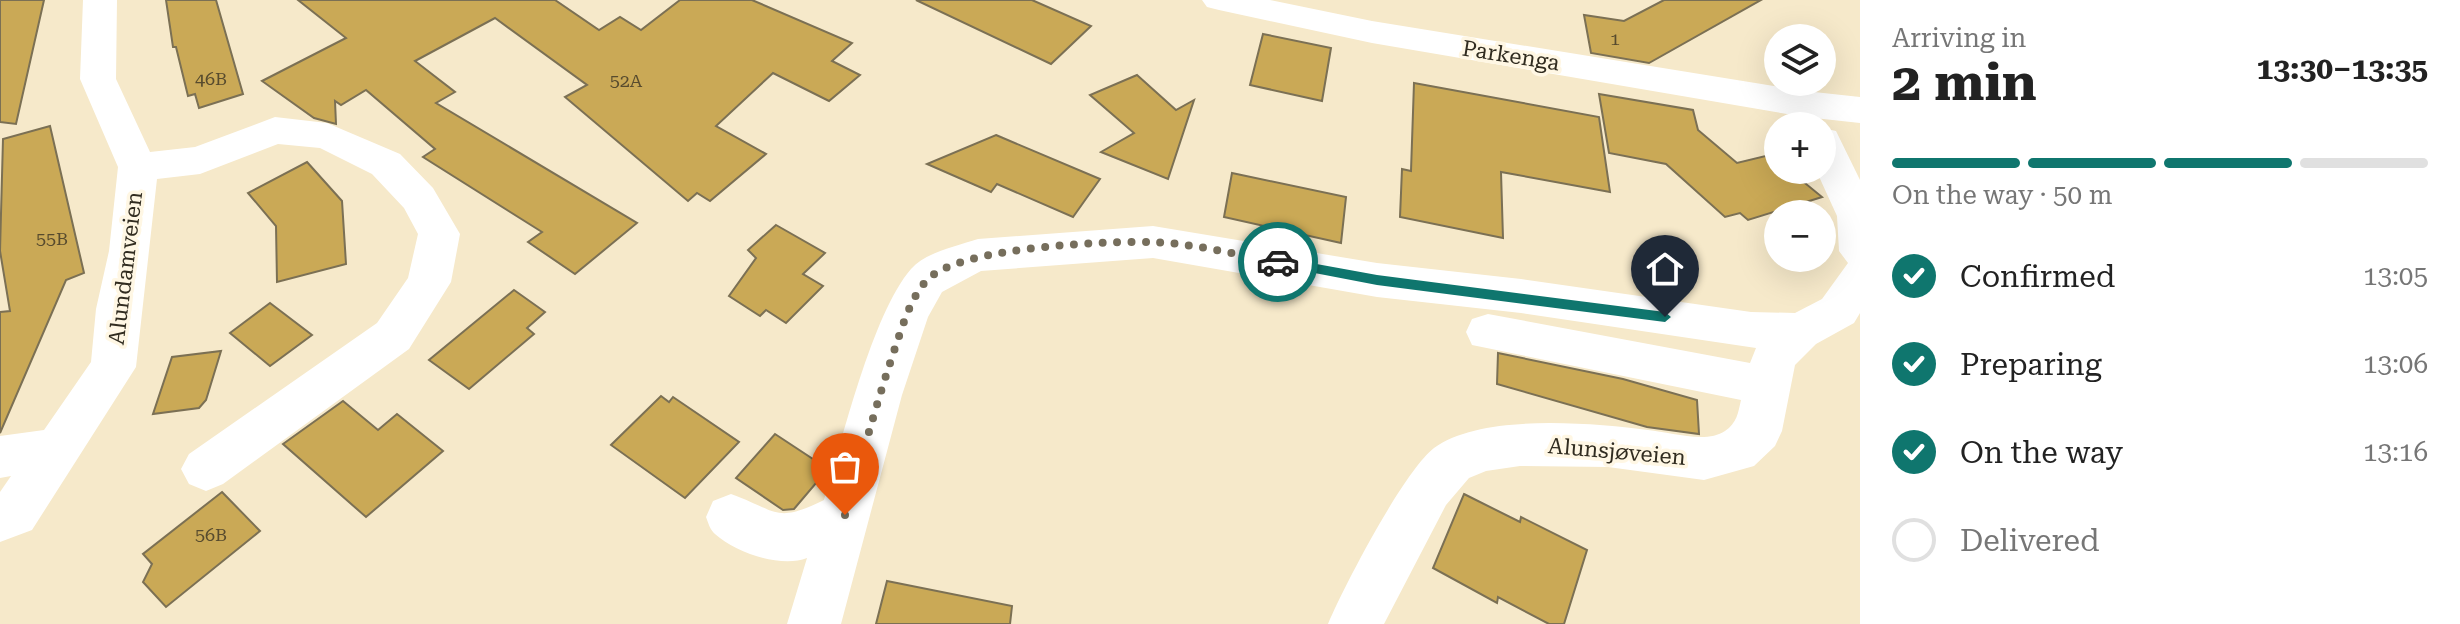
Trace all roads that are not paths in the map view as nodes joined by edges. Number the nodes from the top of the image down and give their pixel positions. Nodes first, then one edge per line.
1 (100, 0) edge
2 (1219, 0) edge
3 (1860, 110) edge
4 (1794, 112) edge
5 (1836, 112) edge
6 (138, 167) junction
7 (1836, 171) edge
8 (1860, 251) edge
9 (1860, 276) edge
10 (1800, 331) junction
11 (1488, 332) dead end
12 (1770, 386) junction
13 (54, 452) junction
14 (0, 457) edge
15 (206, 469) dead end
16 (845, 515) junction
17 (7, 516) edge
18 (731, 517) dead end
19 (1362, 622) edge
20 (814, 624) edge

1 - 6 street, Alundamveien
2 - 4 street, Parkenga
3 - 5 street
6 - 13 street, Alundamveien
6 - 15 street
7 - 8 street
9 - 10 street, Alunsjøveien
10 - 12 street, Alunsjøveien
10 - 16 street, Alunsjøveien
11 - 12 street
12 - 19 street, Alunsjøveien
13 - 14 street
13 - 17 street, Alundamveien
16 - 18 street
16 - 20 street, Alunsjøveien

